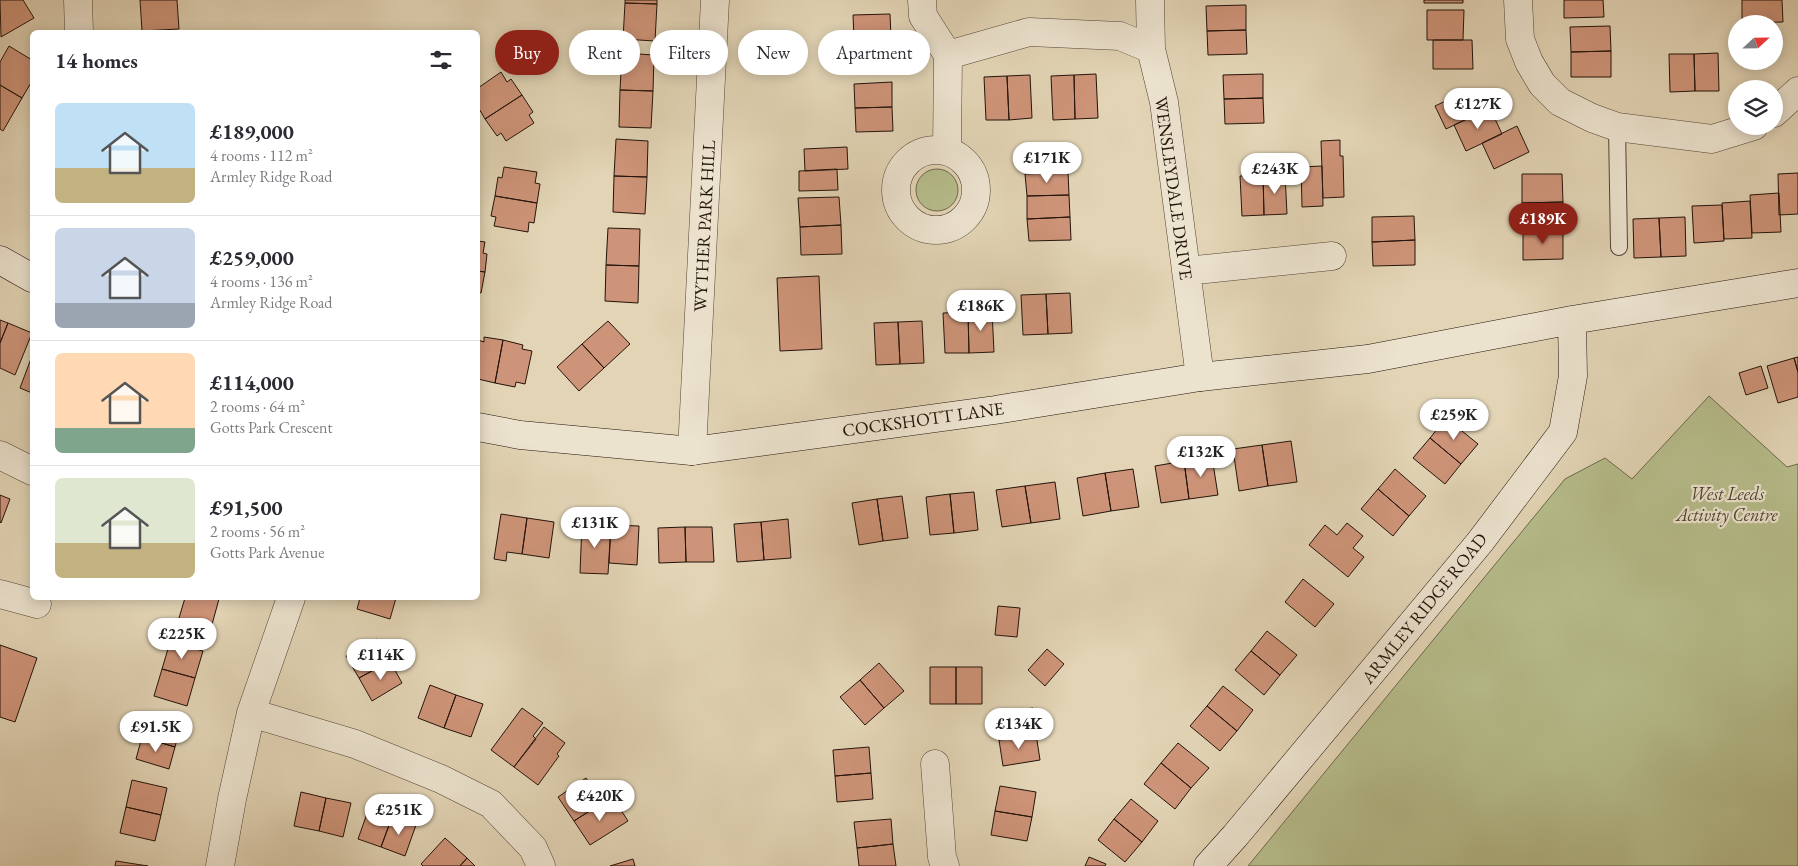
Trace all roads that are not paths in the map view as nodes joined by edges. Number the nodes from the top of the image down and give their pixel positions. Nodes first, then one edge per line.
1 (78, 0) edge
2 (715, 0) edge
3 (922, 0) edge
4 (1150, 0) edge
5 (1518, 0) edge
6 (79, 30) edge
7 (1151, 49) junction
8 (948, 55) junction
9 (1798, 91) edge
10 (1783, 105) edge
11 (1617, 127) junction
12 (1728, 134) edge
13 (947, 151) dead end
14 (1619, 246) dead end
15 (1332, 256) dead end
16 (0, 260) edge
17 (1186, 271) junction
18 (30, 277) edge
19 (1798, 283) edge
20 (1572, 320) junction
21 (1200, 377) junction
22 (480, 427) edge
23 (692, 451) junction
24 (0, 454) edge
25 (30, 470) edge
26 (0, 594) edge
27 (290, 600) edge
28 (37, 604) dead end
29 (251, 713) junction
30 (935, 764) dead end
31 (220, 866) edge
32 (541, 866) edge
33 (945, 866) edge
34 (1208, 866) edge

1 - 6 street
2 - 23 street, WYTHER PARK HILL
3 - 8 street
4 - 7 street, WENSLEYDALE DRIVE
5 - 11 street
7 - 8 street
7 - 17 street, WENSLEYDALE DRIVE
8 - 13 street
9 - 10 street
11 - 12 street
11 - 14 lane
15 - 17 street
16 - 18 street
17 - 21 street, WENSLEYDALE DRIVE
19 - 20 street
20 - 21 street, COCKSHOTT LANE
20 - 34 street, ARMLEY RIDGE ROAD
21 - 23 street, COCKSHOTT LANE
22 - 23 street, COCKSHOTT LANE
24 - 25 street
26 - 28 street
27 - 29 street
29 - 31 street
29 - 32 street
30 - 33 street

